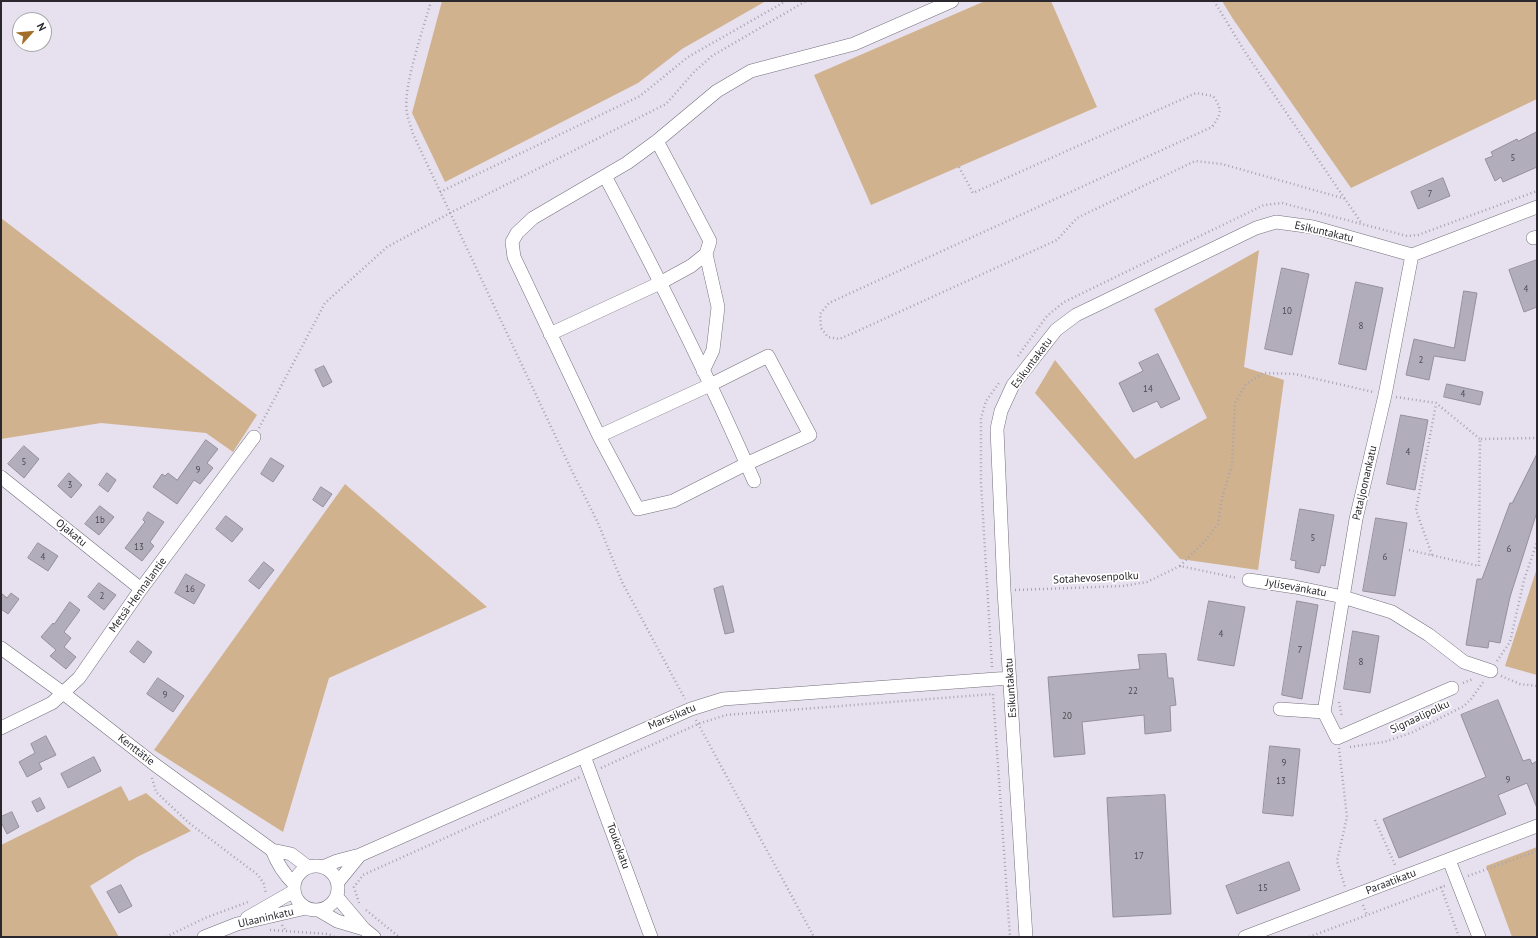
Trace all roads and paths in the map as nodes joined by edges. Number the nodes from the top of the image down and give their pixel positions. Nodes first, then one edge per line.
1 (431, 1) edge
2 (786, 1) edge
3 (806, 1) edge
4 (952, 1) edge
5 (1214, 1) edge
6 (657, 142) junction
7 (959, 166) dead end
8 (605, 176) junction
9 (1537, 191) edge
10 (440, 192) junction
11 (1346, 199) junction
12 (1537, 207) edge
13 (450, 213) junction
14 (1362, 224) junction
15 (706, 254) junction
16 (1412, 255) junction
17 (660, 283) junction
18 (550, 334) junction
19 (1016, 358) dead end
20 (703, 371) junction
21 (1003, 377) dead end
22 (710, 385) junction
23 (1385, 395) junction
24 (1436, 403) junction
25 (599, 436) junction
26 (254, 437) joint
27 (1537, 438) edge
28 (1480, 440) junction
29 (746, 464) junction
30 (1, 477) edge
31 (754, 481) dead end
32 (1537, 542) edge
33 (1409, 550) dead end
34 (1432, 556) junction
35 (1180, 566) junction
36 (1249, 580) joint
37 (141, 589) junction
38 (1004, 590) junction
39 (987, 591) junction
40 (1343, 597) junction
41 (1, 648) edge
42 (1491, 671) junction
43 (1010, 678) junction
44 (992, 679) junction
45 (1537, 686) edge
46 (1452, 688) joint
47 (63, 693) junction
48 (993, 694) junction
49 (691, 709) junction
50 (1280, 709) dead end
51 (1324, 712) junction
52 (698, 724) junction
53 (1, 728) edge
54 (1338, 744) junction
55 (584, 756) junction
56 (150, 772) dead end
57 (591, 772) junction
58 (1375, 820) dead end
59 (1537, 826) edge
60 (272, 850) junction
61 (1537, 851) edge
62 (360, 855) junction
63 (1449, 860) junction
64 (308, 867) junction
65 (323, 867) junction
66 (363, 875) dead end
67 (1401, 878) junction
68 (1457, 880) junction
69 (338, 882) junction
70 (294, 887) junction
71 (1345, 887) dead end
72 (1441, 887) junction
73 (260, 896) dead end
74 (337, 897) junction
75 (254, 899) dead end
76 (362, 907) dead end
77 (306, 908) junction
78 (320, 910) junction
79 (236, 924) junction
80 (286, 931) dead end
81 (369, 933) edge
82 (166, 937) edge
83 (204, 937) edge
84 (335, 937) edge
85 (399, 937) edge
86 (651, 937) edge
87 (814, 937) edge
88 (1010, 937) edge
89 (1026, 937) edge
90 (1245, 937) edge
91 (1309, 937) edge
92 (1459, 937) edge
93 (1480, 937) edge

1 - 10 path
2 - 10 path
3 - 13 path
4 - 6 street
5 - 11 path
6 - 8 street
6 - 15 street
7 - 11 path
8 - 17 street
8 - 18 street
9 - 14 path
10 - 13 path
11 - 14 path
12 - 16 street
13 - 26 path
13 - 49 path
14 - 19 path
15 - 17 street
15 - 20 street
16 - 23 street, Pataljoonankatu
16 - 38 street, Esikuntakatu
17 - 18 street
17 - 20 street
18 - 25 street
20 - 22 street
21 - 39 path
22 - 25 street
22 - 29 street
22 - 29 street
23 - 24 path
23 - 35 path
23 - 40 street, Pataljoonankatu
24 - 28 path
24 - 34 path
25 - 29 street
26 - 37 street, Metsä-Hennalantie
27 - 28 path
28 - 34 path
29 - 31 street
30 - 37 street, Ojakatu
32 - 42 path, Signaalipolku
33 - 34 path
35 - 36 path
35 - 38 path, Sotahevosenpolku
36 - 40 street, Jylisevänkatu
37 - 47 street, Metsä-Hennalantie
38 - 39 path, Sotahevosenpolku
38 - 43 street, Esikuntakatu
39 - 44 path
40 - 42 street, Jylisevänkatu
40 - 51 street, Pataljoonankatu
41 - 47 street, Kenttätie
42 - 45 path
42 - 46 path
42 - 54 path, Signaalipolku
43 - 44 street, Marssikatu
43 - 89 street, Esikuntakatu
44 - 48 path
44 - 49 street, Marssikatu
46 - 54 street
47 - 53 street, Metsä-Hennalantie
47 - 60 street, Kenttätie
48 - 52 path
48 - 88 path
49 - 52 path
49 - 55 street, Marssikatu
50 - 51 street
51 - 54 street
52 - 57 path
52 - 87 path
54 - 71 path
55 - 57 street, Toukokatu
55 - 62 street, Marssikatu
56 - 73 path
57 - 66 path
57 - 86 street, Toukokatu
58 - 67 path
59 - 63 street, Paraatikatu
60 - 64 street
60 - 70 street
61 - 68 path
62 - 65 street, Marssikatu
62 - 69 street
63 - 67 street, Paraatikatu
63 - 68 street
64 - 65 street
64 - 70 street
65 - 69 street
67 - 90 street, Paraatikatu
68 - 72 path
68 - 93 street
69 - 74 street
70 - 77 street
70 - 79 street
72 - 91 path
72 - 92 path
74 - 78 street
74 - 81 street
75 - 82 path
76 - 85 path
77 - 78 street
77 - 79 street, Ulaaninkatu
78 - 81 street
79 - 83 street, Ulaaninkatu
80 - 84 path

